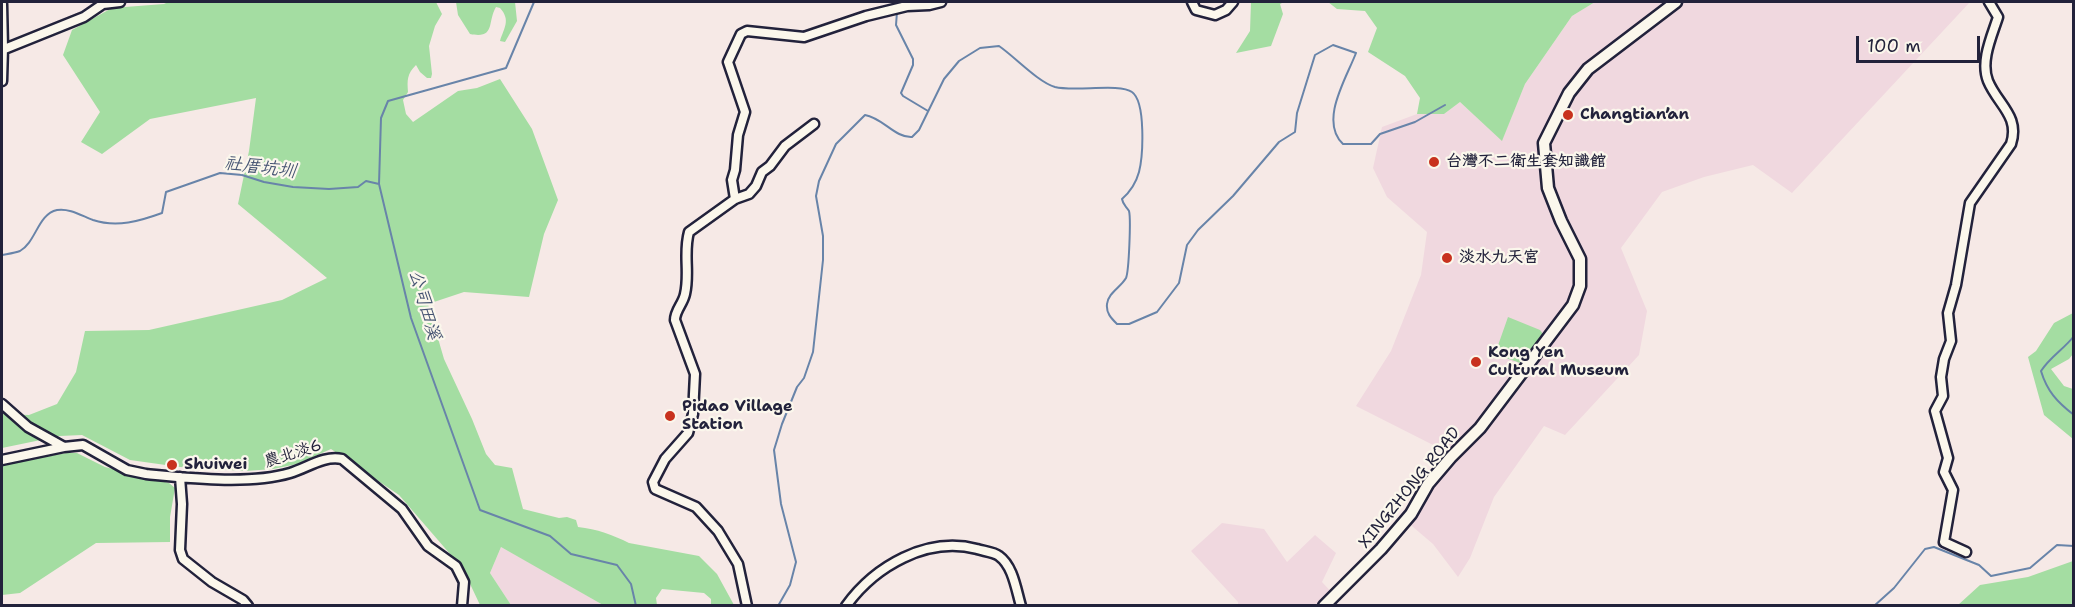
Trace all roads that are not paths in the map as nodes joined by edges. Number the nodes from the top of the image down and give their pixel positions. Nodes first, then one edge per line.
1 (120, 2) edge
2 (940, 2) edge
3 (1192, 2) edge
4 (1233, 2) edge
5 (1676, 2) edge
6 (1989, 2) edge
7 (2, 4) edge
8 (2, 49) edge
9 (2, 81) edge
10 (814, 124) dead end
11 (735, 199) junction
12 (2, 404) edge
13 (64, 447) junction
14 (2, 460) edge
15 (180, 477) junction
16 (1966, 552) dead end
17 (248, 606) edge
18 (462, 606) edge
19 (747, 606) edge
20 (846, 606) edge
21 (1020, 606) edge
22 (1324, 606) edge

1 - 8 street
2 - 11 street
3 - 4 street
5 - 22 street, XINGZHONG ROAD
6 - 16 street
7 - 8 street
8 - 9 street
10 - 11 street
11 - 19 street
12 - 13 street
13 - 14 street
13 - 15 street
15 - 17 street
15 - 18 street, 農北淡6 / 農北淡6
20 - 21 street

